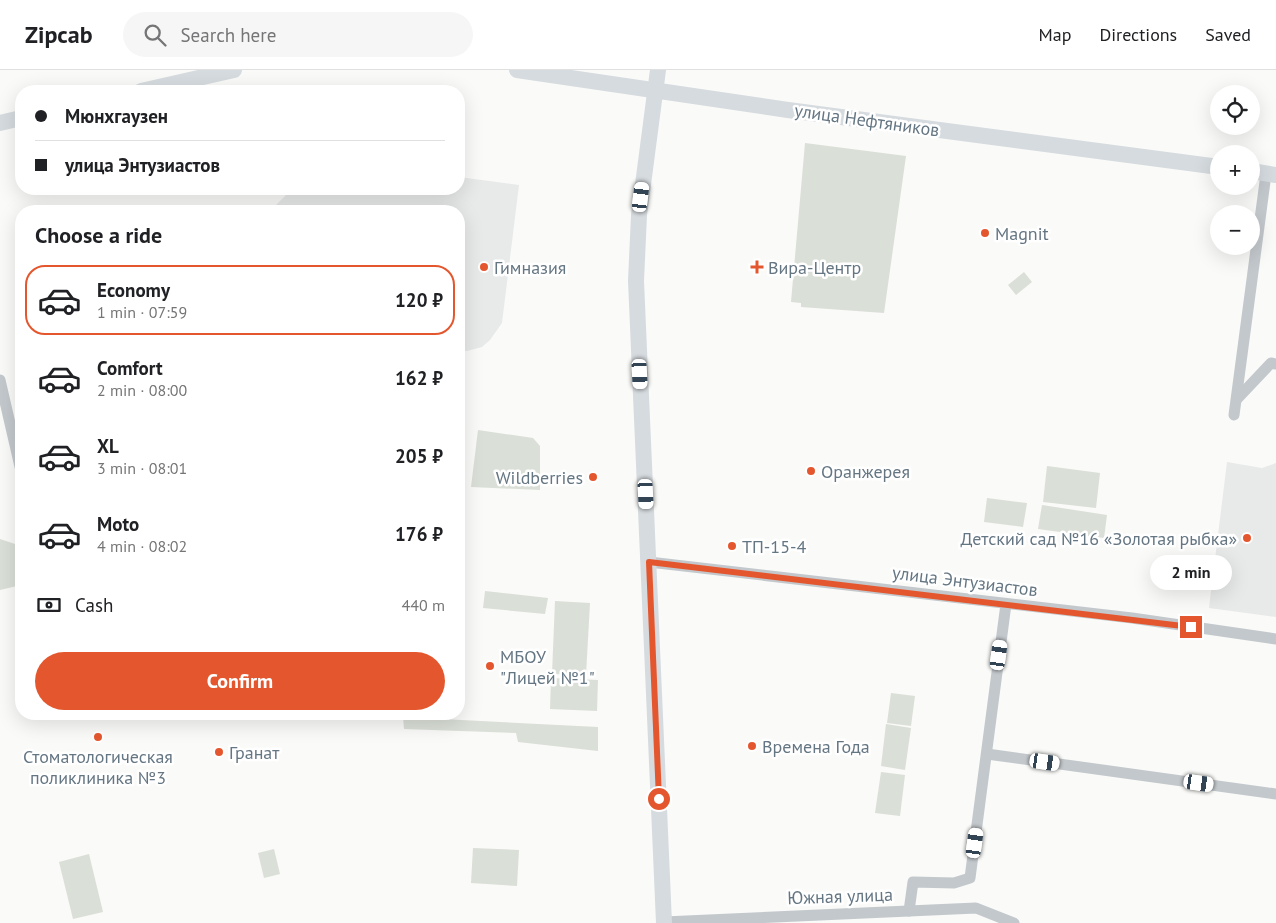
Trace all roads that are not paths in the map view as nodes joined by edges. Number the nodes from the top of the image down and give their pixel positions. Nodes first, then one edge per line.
1 (234, 70) edge
2 (517, 70) edge
3 (658, 70) edge
4 (168, 85) edge
5 (655, 90) junction
6 (15, 119) edge
7 (0, 123) edge
8 (1210, 166) edge
9 (1265, 173) edge
10 (1276, 364) edge
11 (0, 380) edge
12 (1237, 399) junction
13 (1234, 416) dead end
14 (15, 445) edge
15 (649, 562) junction
16 (1006, 604) junction
17 (1276, 639) edge
18 (987, 754) junction
19 (1276, 794) edge
20 (909, 911) junction
21 (664, 922) edge
22 (1014, 923) edge

1 - 4 main road
2 - 5 main road, улица Нефтяников
3 - 5 main road
5 - 8 main road, улица Нефтяников
5 - 15 main road
6 - 7 main road
9 - 12 street
10 - 12 street
11 - 14 street
12 - 13 street
15 - 16 street, улица Энтузиастов
15 - 21 main road
16 - 17 street, улица Энтузиастов
16 - 18 street
18 - 19 street
18 - 20 street
20 - 21 street, Южная улица
20 - 22 street, Южная улица

